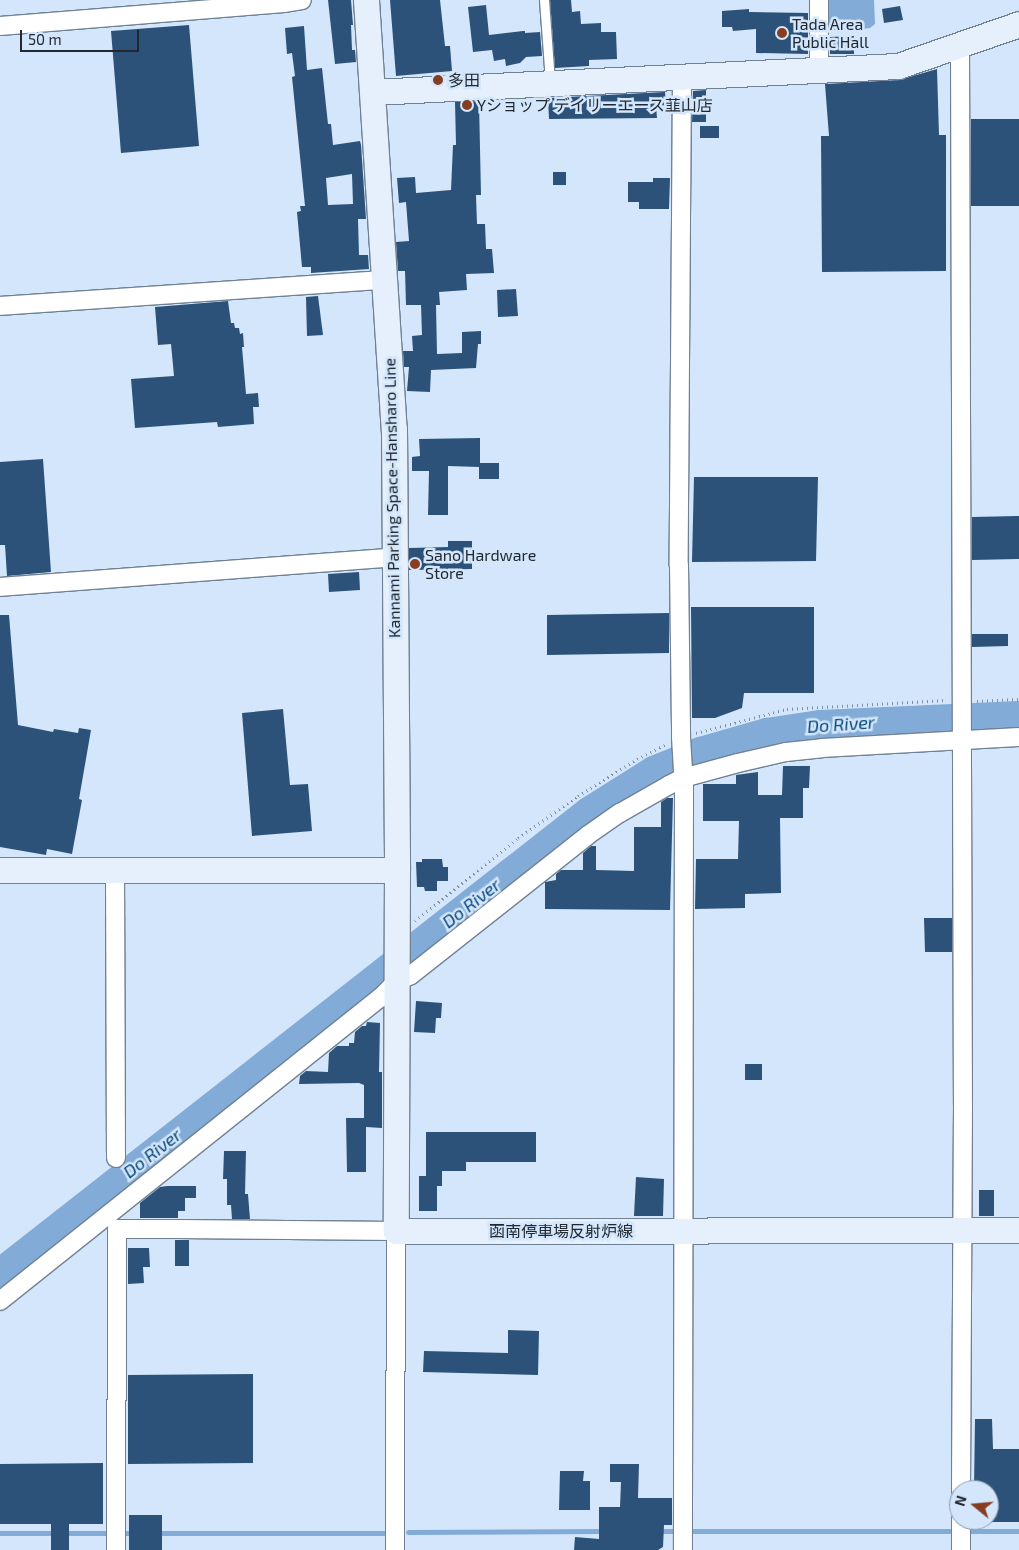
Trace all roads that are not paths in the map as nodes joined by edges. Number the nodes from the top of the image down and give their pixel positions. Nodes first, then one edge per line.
1 (302, 0) edge
2 (366, 0) edge
3 (544, 0) edge
4 (818, 0) edge
5 (1019, 24) edge
6 (0, 26) edge
7 (960, 45) junction
8 (819, 69) junction
9 (682, 76) junction
10 (550, 83) junction
11 (373, 92) junction
12 (384, 280) junction
13 (0, 306) edge
14 (395, 557) junction
15 (0, 587) edge
16 (1019, 737) edge
17 (962, 738) junction
18 (683, 775) junction
19 (115, 869) junction
20 (0, 870) edge
21 (397, 870) junction
22 (397, 980) junction
23 (116, 1158) dead end
24 (113, 1221) junction
25 (962, 1230) junction
26 (1019, 1230) edge
27 (396, 1231) junction
28 (685, 1231) junction
29 (0, 1300) edge
30 (961, 1480) edge
31 (961, 1530) edge
32 (116, 1550) edge
33 (395, 1550) edge
34 (684, 1550) edge
35 (961, 1550) edge

1 - 6 street
2 - 11 main road, Kannami Parking Space-Hansharo Line
3 - 10 lane
4 - 8 street
5 - 7 main road
7 - 8 main road
7 - 17 street
8 - 9 main road
9 - 10 main road
9 - 18 street
10 - 11 main road
11 - 12 main road, Kannami Parking Space-Hansharo Line
12 - 13 street
12 - 14 main road, Kannami Parking Space-Hansharo Line
14 - 15 street
14 - 21 main road, Kannami Parking Space-Hansharo Line
16 - 17 street
17 - 18 street
17 - 25 street
18 - 22 street
18 - 28 street
19 - 20 main road
19 - 21 main road
19 - 23 street
21 - 22 main road, Kannami Parking Space-Hansharo Line
22 - 24 street
22 - 27 main road
24 - 27 street
24 - 29 street
24 - 32 street
25 - 26 main road, 函南停車場反射炉線
25 - 28 main road, 函南停車場反射炉線
25 - 30 street
27 - 28 main road, 函南停車場反射炉線
27 - 33 street
28 - 34 street
31 - 35 street

